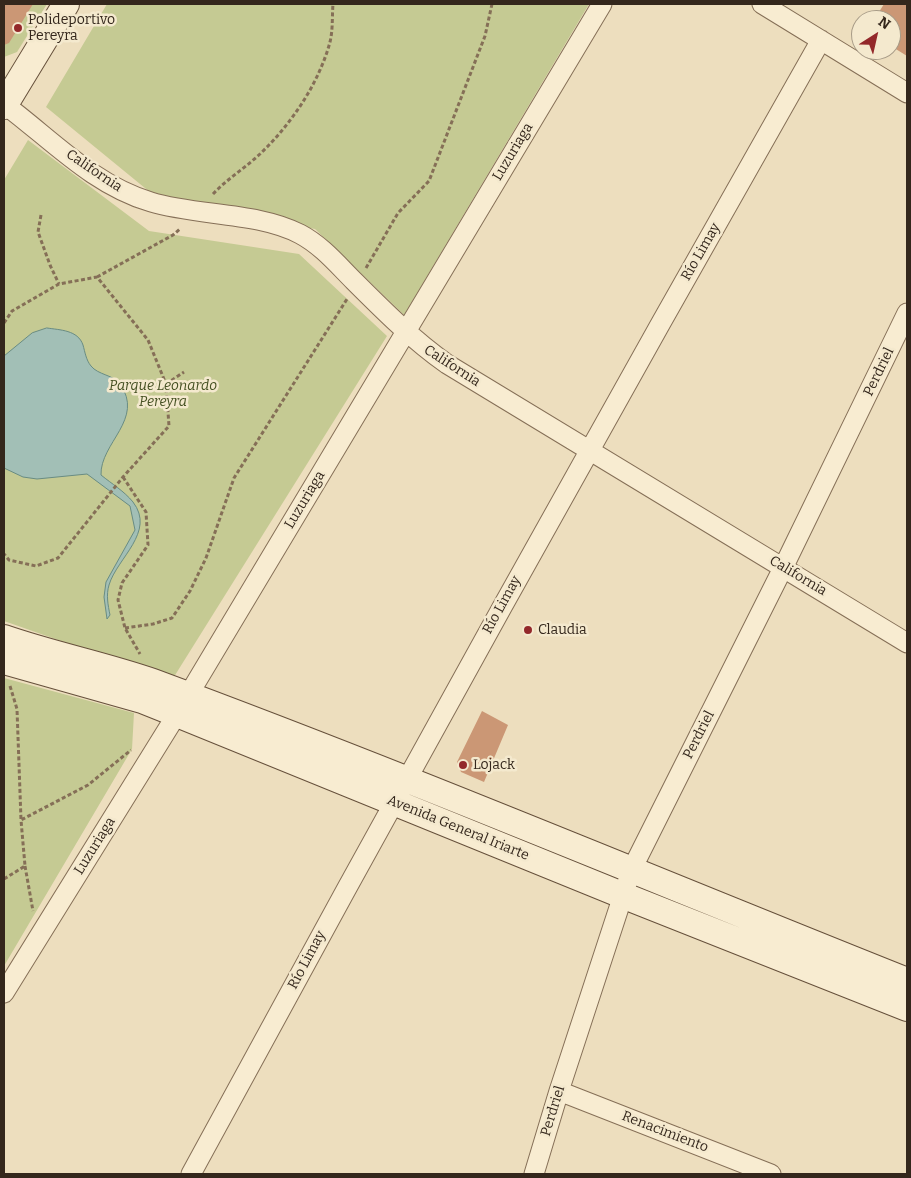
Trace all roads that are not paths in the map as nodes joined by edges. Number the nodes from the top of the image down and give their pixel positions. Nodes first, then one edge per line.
1 (66, 4) edge
2 (602, 4) edge
3 (762, 4) edge
4 (821, 40) junction
5 (907, 93) edge
6 (4, 105) edge
7 (907, 313) edge
8 (406, 332) junction
9 (588, 450) junction
10 (783, 568) junction
11 (4, 638) edge
12 (907, 643) edge
13 (6, 670) edge
14 (183, 705) junction
15 (399, 790) junction
16 (631, 870) junction
17 (622, 895) junction
18 (907, 981) edge
19 (4, 993) edge
20 (907, 1008) edge
21 (559, 1091) junction
22 (191, 1174) edge
23 (534, 1174) edge
24 (771, 1174) edge

1 - 6 main road
2 - 8 street, Luzuriaga
3 - 4 street
4 - 5 street
4 - 9 street, Río Limay
6 - 8 street, California
7 - 10 street, Perdriel
8 - 9 street, California
8 - 14 street, Luzuriaga
9 - 10 street, California
9 - 15 street, Río Limay
10 - 12 street, California
10 - 16 street, Perdriel
11 - 14 main road, Avenida General Iriarte
13 - 14 main road, Avenida General Iriarte
14 - 15 main road, Avenida General Iriarte
14 - 19 street, Luzuriaga
15 - 16 main road, Avenida General Iriarte
15 - 17 main road, Avenida General Iriarte
15 - 22 street, Río Limay
16 - 17 street, Perdriel
16 - 18 main road, Avenida General Iriarte
17 - 20 main road, Avenida General Iriarte
17 - 21 street, Perdriel
21 - 23 street, Perdriel
21 - 24 street, Renacimiento

